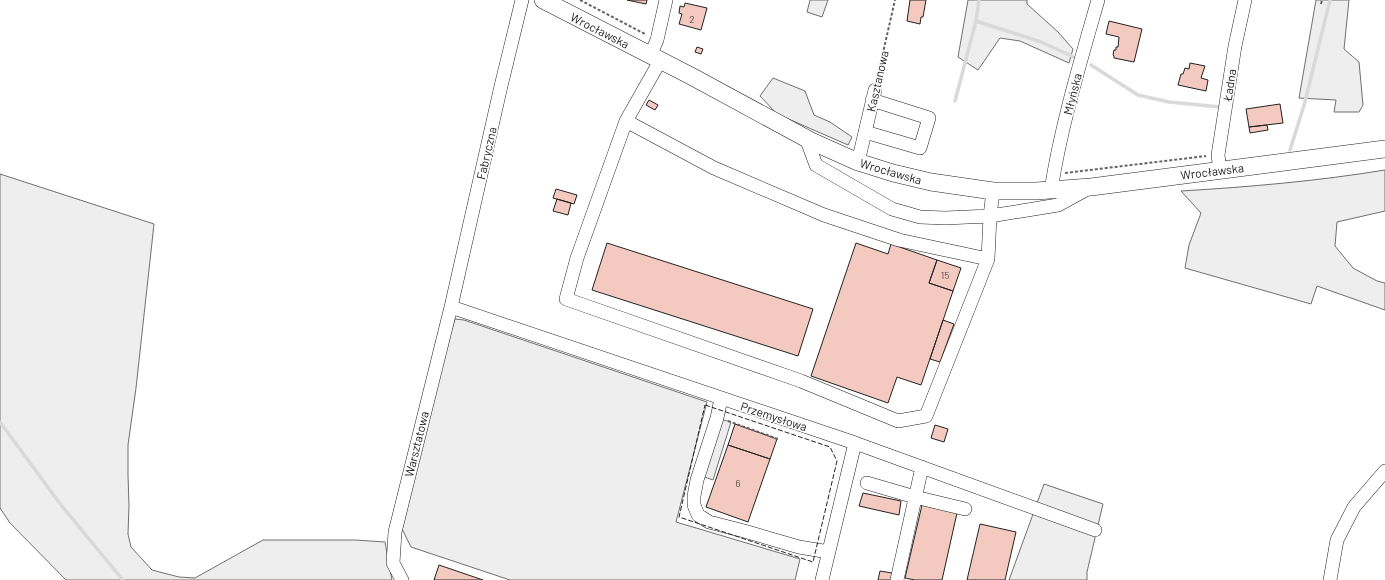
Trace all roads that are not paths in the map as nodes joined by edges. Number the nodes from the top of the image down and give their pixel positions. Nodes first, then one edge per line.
1 (522, 0) edge
2 (542, 0) edge
3 (666, 0) edge
4 (1098, 0) edge
5 (1245, 0) edge
6 (656, 52) junction
7 (626, 121) junction
8 (865, 132) junction
9 (806, 138) junction
10 (1385, 149) edge
11 (858, 162) junction
12 (1220, 170) junction
13 (1091, 187) junction
14 (1051, 190) junction
15 (993, 191) junction
16 (990, 216) junction
17 (988, 260) junction
18 (451, 307) junction
19 (721, 399) junction
20 (855, 443) junction
21 (922, 467) junction
22 (1385, 471) edge
23 (867, 483) dead end
24 (915, 497) junction
25 (965, 509) dead end
26 (1095, 530) dead end
27 (829, 552) junction
28 (402, 580) edge
29 (822, 580) edge
30 (897, 580) edge
31 (1330, 580) edge

1 - 18 street, Fabryczna
2 - 6 main road, Wrocławska
3 - 6 street
4 - 14 street, Młyńska
5 - 12 street, Ładna
6 - 7 street
6 - 9 main road, Wrocławska
7 - 17 street
7 - 17 street
8 - 8 street, Kasztanowa
8 - 11 street, Kasztanowa
9 - 11 main road, Wrocławska
9 - 16 street
10 - 12 main road, Wrocławska
11 - 15 main road, Wrocławska
12 - 13 main road, Wrocławska
13 - 14 main road, Wrocławska
13 - 16 street
14 - 15 main road, Wrocławska
15 - 16 street
16 - 17 street
18 - 19 street, Przemysłowa
18 - 28 street, Warsztatowa
19 - 20 street, Przemysłowa
19 - 27 street
20 - 21 street, Przemysłowa
20 - 27 street
21 - 24 street
21 - 26 street, Przemysłowa
22 - 31 street
23 - 24 street
24 - 25 street
24 - 30 street
27 - 29 street

